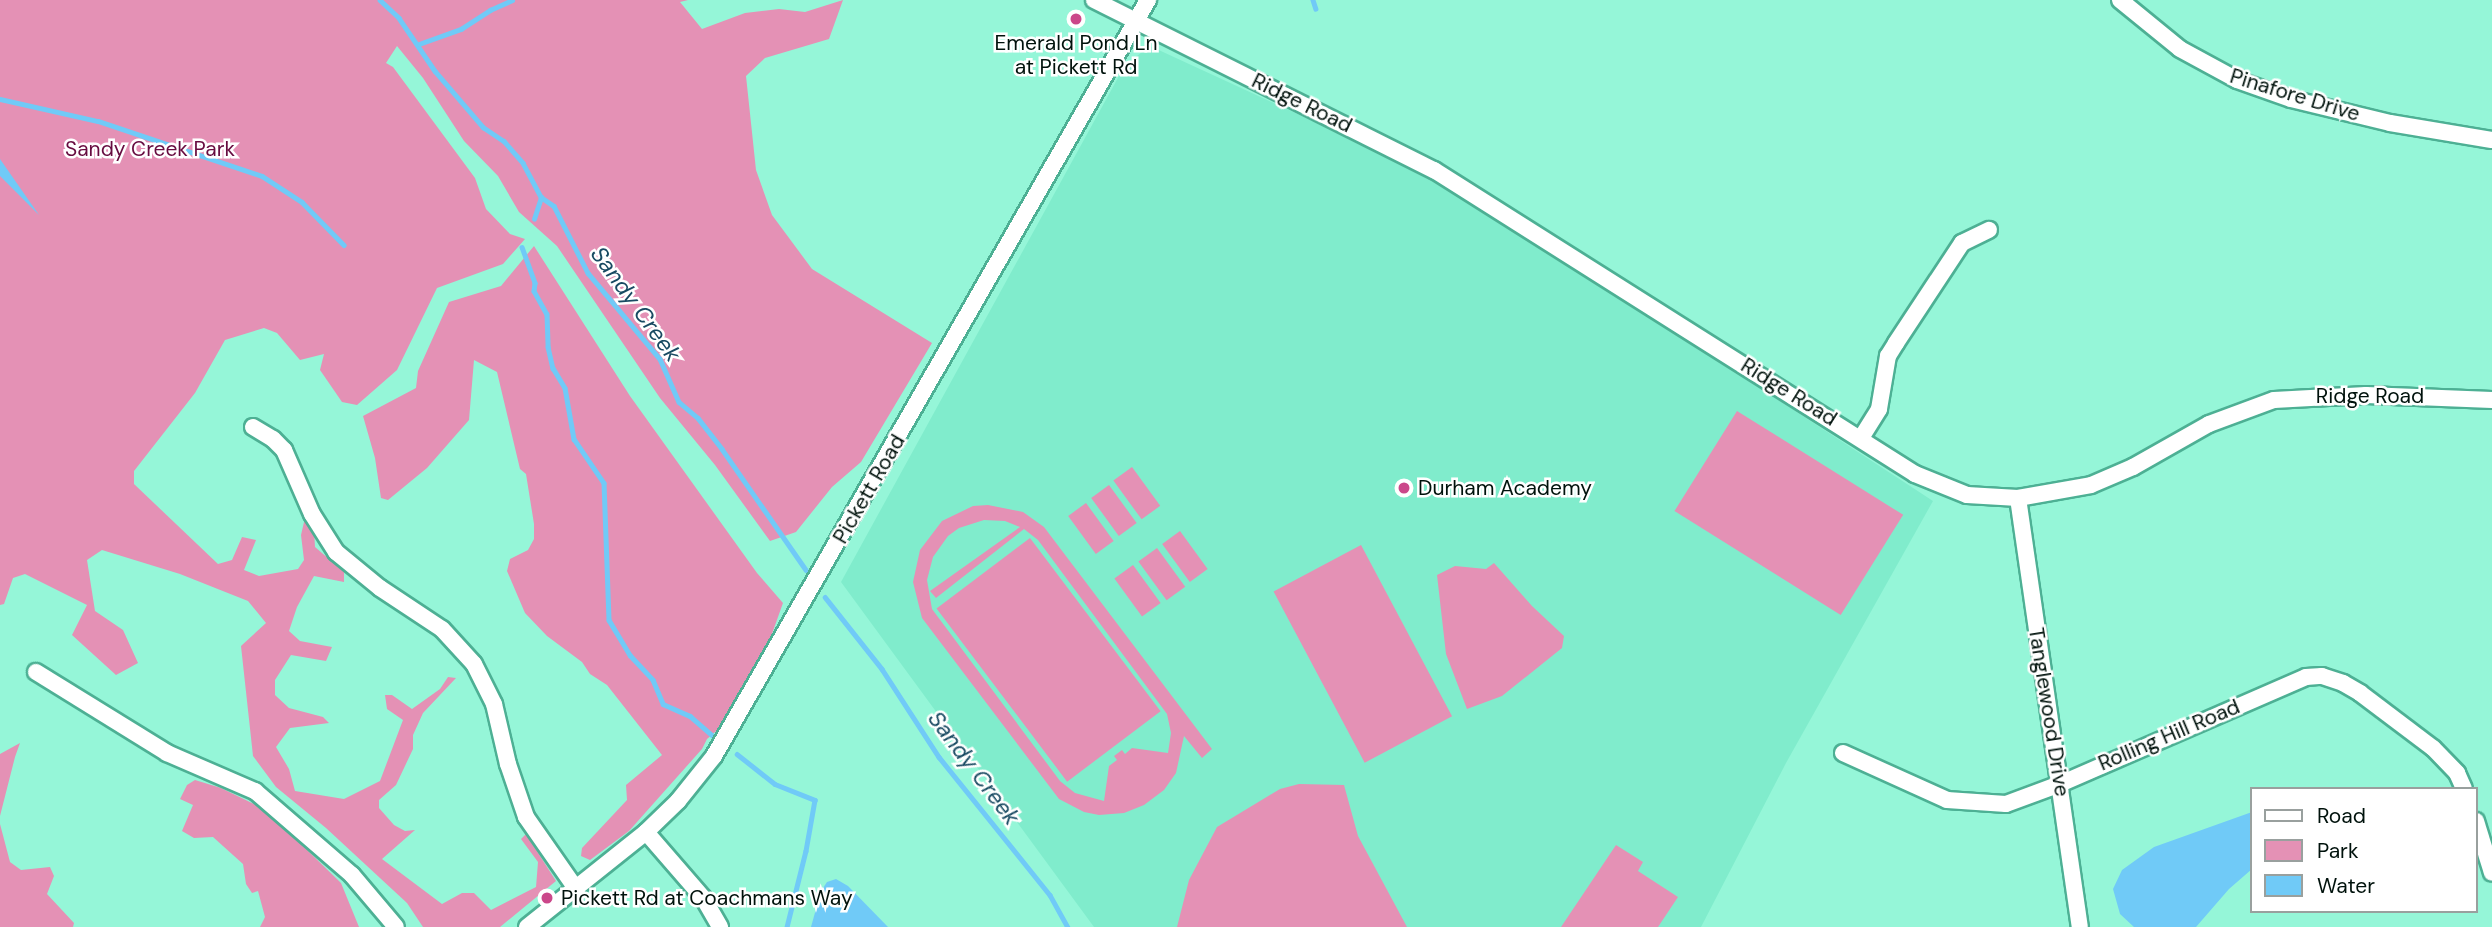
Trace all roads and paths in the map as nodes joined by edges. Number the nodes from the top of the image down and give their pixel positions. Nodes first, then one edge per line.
1 (1094, 0) edge
2 (1148, 0) edge
3 (2120, 0) edge
4 (1135, 22) junction
5 (2492, 140) edge
6 (1989, 230) dead end
7 (2492, 400) edge
8 (253, 427) dead end
9 (1861, 438) junction
10 (2018, 498) junction
11 (36, 671) dead end
12 (1843, 753) dead end
13 (2060, 784) junction
14 (2463, 787) edge
15 (2478, 828) edge
16 (646, 832) junction
17 (2492, 873) edge
18 (577, 890) junction
19 (396, 927) edge
20 (527, 927) edge
21 (720, 927) edge
22 (2081, 927) edge

1 - 4 street, Ridge Road
2 - 4 street, Pickett Road
3 - 5 street, Pinafore Drive
4 - 9 street, Ridge Road
4 - 16 street, Pickett Road
6 - 9 street
7 - 10 street, Ridge Road
8 - 18 street
9 - 10 street, Ridge Road
10 - 13 street, Tanglewood Drive
11 - 19 street
12 - 13 street, Rolling Hill Road
13 - 14 street, Rolling Hill Road
13 - 22 street, Tanglewood Drive
15 - 17 street
16 - 18 street, Pickett Road
16 - 21 street
18 - 20 street, Pickett Road

